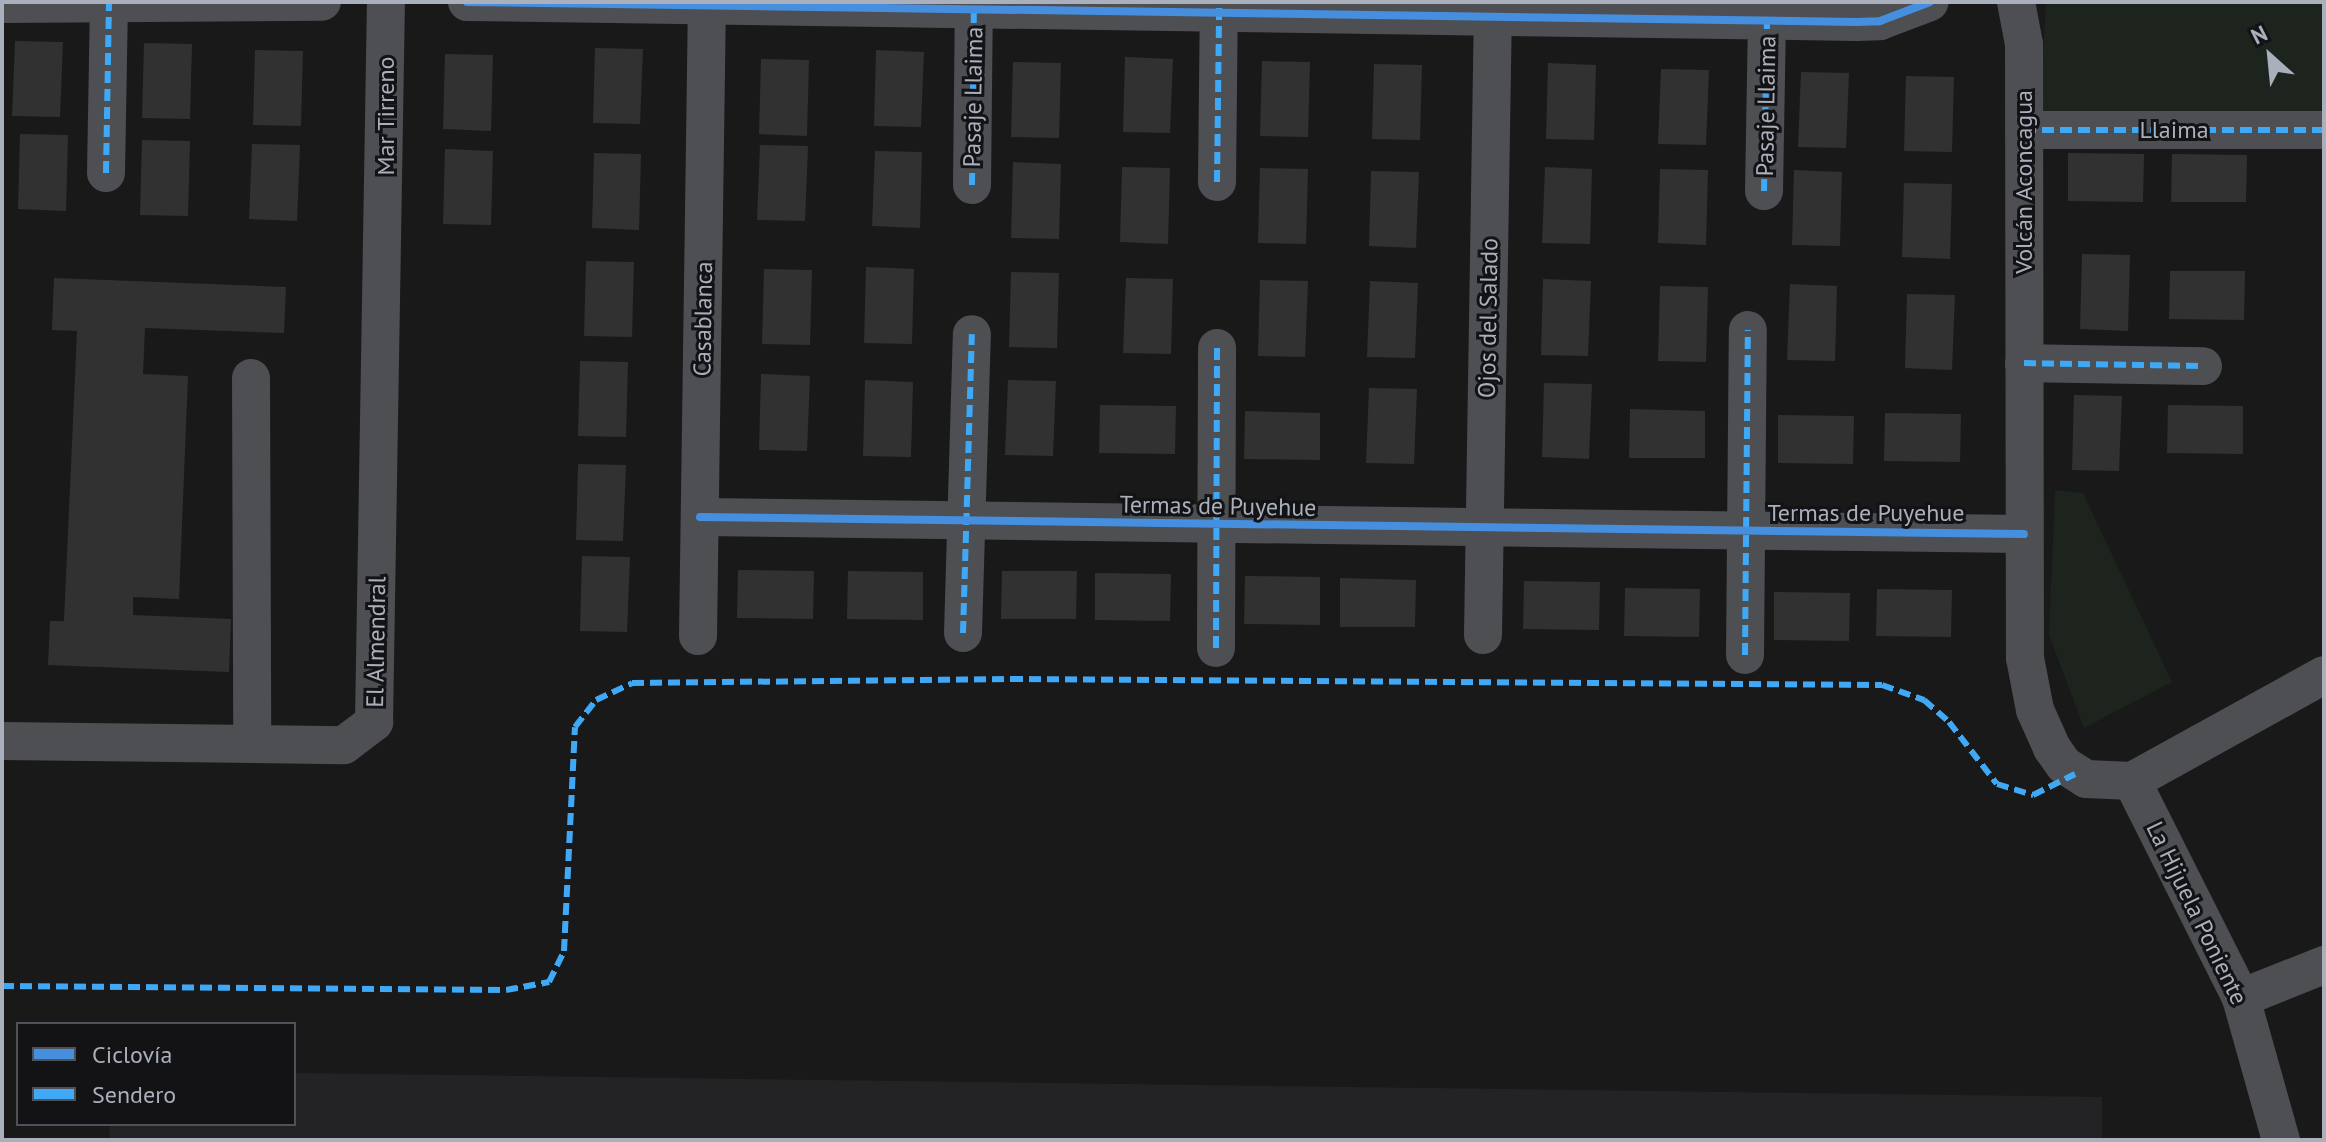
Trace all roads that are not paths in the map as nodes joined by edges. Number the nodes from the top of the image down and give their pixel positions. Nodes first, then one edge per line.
1 (322, 2) edge
2 (386, 2) edge
3 (467, 2) edge
4 (1930, 2) edge
5 (2016, 2) edge
6 (2, 4) edge
7 (109, 4) edge
8 (707, 4) edge
9 (974, 6) edge
10 (1219, 7) edge
11 (1493, 10) edge
12 (1767, 21) junction
13 (2024, 130) junction
14 (2324, 130) edge
15 (106, 173) dead end
16 (1217, 182) dead end
17 (972, 185) dead end
18 (1764, 191) dead end
19 (386, 229) joint
20 (1748, 330) dead end
21 (972, 334) dead end
22 (1217, 348) dead end
23 (2024, 363) junction
24 (2203, 366) dead end
25 (251, 378) dead end
26 (700, 517) junction
27 (966, 522) junction
28 (1217, 526) junction
29 (1485, 531) junction
30 (1746, 533) junction
31 (2024, 534) junction
32 (963, 633) dead end
33 (1483, 635) dead end
34 (698, 636) dead end
35 (1216, 648) dead end
36 (1745, 655) dead end
37 (2324, 675) edge
38 (2, 741) edge
39 (252, 744) junction
40 (2132, 781) junction
41 (2324, 965) edge
42 (2241, 998) junction
43 (2281, 1140) edge

1 - 7 street
2 - 19 street, Mar Tirreno
3 - 8 street
4 - 12 street
5 - 13 street, Volcán Aconcagua
6 - 7 street
7 - 15 street
8 - 9 street
8 - 26 street, Casablanca
9 - 10 street
9 - 17 street, Pasaje Llaima
10 - 11 street
10 - 16 street
11 - 12 street
11 - 29 street, Ojos del Salado
12 - 18 street, Pasaje Llaima
13 - 14 street, Llaima
13 - 23 street, Volcán Aconcagua
19 - 39 street, El Almendral
20 - 30 street
21 - 27 street
22 - 28 street
23 - 24 street
23 - 31 street, Volcán Aconcagua
25 - 39 street
26 - 27 street, Termas de Puyehue
26 - 34 street, Casablanca
27 - 28 street, Termas de Puyehue
27 - 32 street
28 - 29 street, Termas de Puyehue
28 - 35 street
29 - 30 street, Termas de Puyehue
29 - 33 street, Ojos del Salado
30 - 31 street, Termas de Puyehue
30 - 36 street
31 - 40 street, Volcán Aconcagua
37 - 40 street
38 - 39 street, El Almendral
40 - 42 street, La Hijuela Poniente
41 - 42 street
42 - 43 street, La Hijuela Poniente

